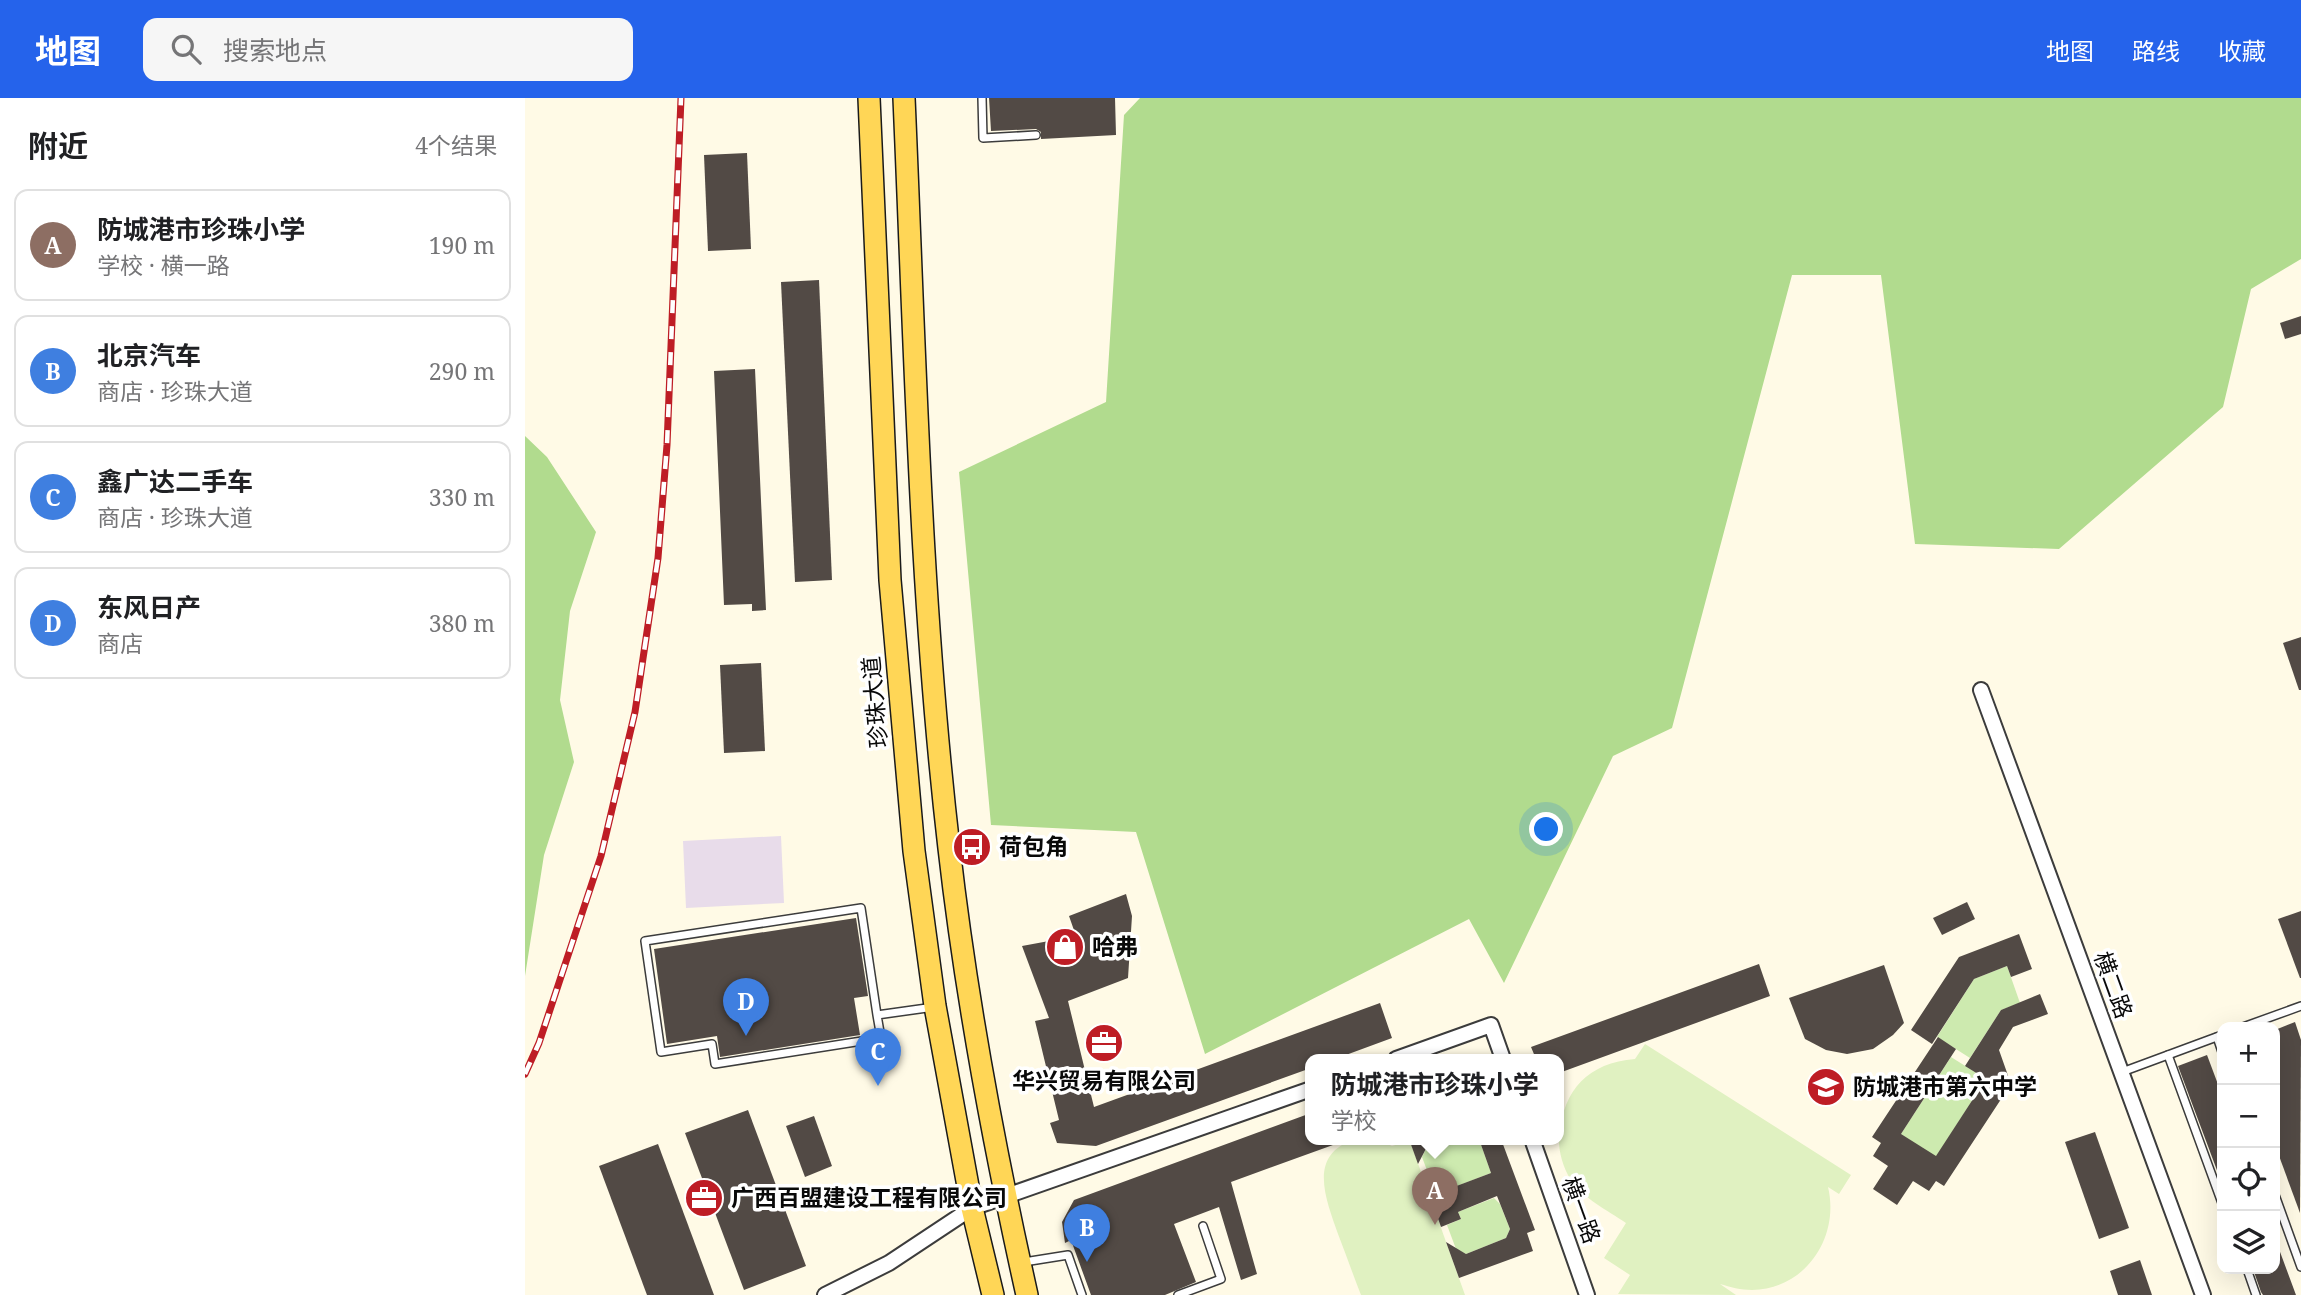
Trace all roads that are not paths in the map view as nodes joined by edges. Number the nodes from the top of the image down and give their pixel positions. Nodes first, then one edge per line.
1 (869, 98) edge
2 (904, 98) edge
3 (982, 98) edge
4 (1036, 135) dead end
5 (1981, 690) dead end
6 (935, 1006) junction
7 (2299, 1006) edge
8 (877, 1015) junction
9 (2301, 1016) edge
10 (2256, 1022) edge
11 (2217, 1037) edge
12 (1410, 1054) edge
13 (1501, 1054) edge
14 (2168, 1055) junction
15 (2121, 1073) junction
16 (1305, 1091) edge
17 (1534, 1145) edge
18 (2217, 1189) edge
19 (1005, 1198) junction
20 (972, 1208) junction
21 (2280, 1209) edge
22 (1203, 1226) dead end
23 (2301, 1233) edge
24 (2290, 1237) junction
25 (1020, 1263) junction
26 (2301, 1267) edge
27 (2248, 1274) edge
28 (825, 1295) edge
29 (993, 1295) edge
30 (1027, 1295) edge
31 (1081, 1295) edge
32 (1178, 1295) edge
33 (1587, 1295) edge
34 (2203, 1295) edge
35 (2256, 1295) edge

1 - 6 main road, 珍珠大道
2 - 19 main road
3 - 4 lane
5 - 15 street, 横二路
6 - 8 lane
6 - 20 main road, 珍珠大道
7 - 9 lane
7 - 10 lane
8 - 8 lane
11 - 14 lane
12 - 13 street
14 - 15 lane
14 - 18 lane
15 - 34 street, 横二路
16 - 19 street
17 - 33 street, 横一路
19 - 20 street
19 - 25 main road
20 - 28 street
20 - 29 main road, 珍珠大道
21 - 24 lane
22 - 32 lane
23 - 24 lane
24 - 26 lane
25 - 30 main road
25 - 31 lane
27 - 35 lane

